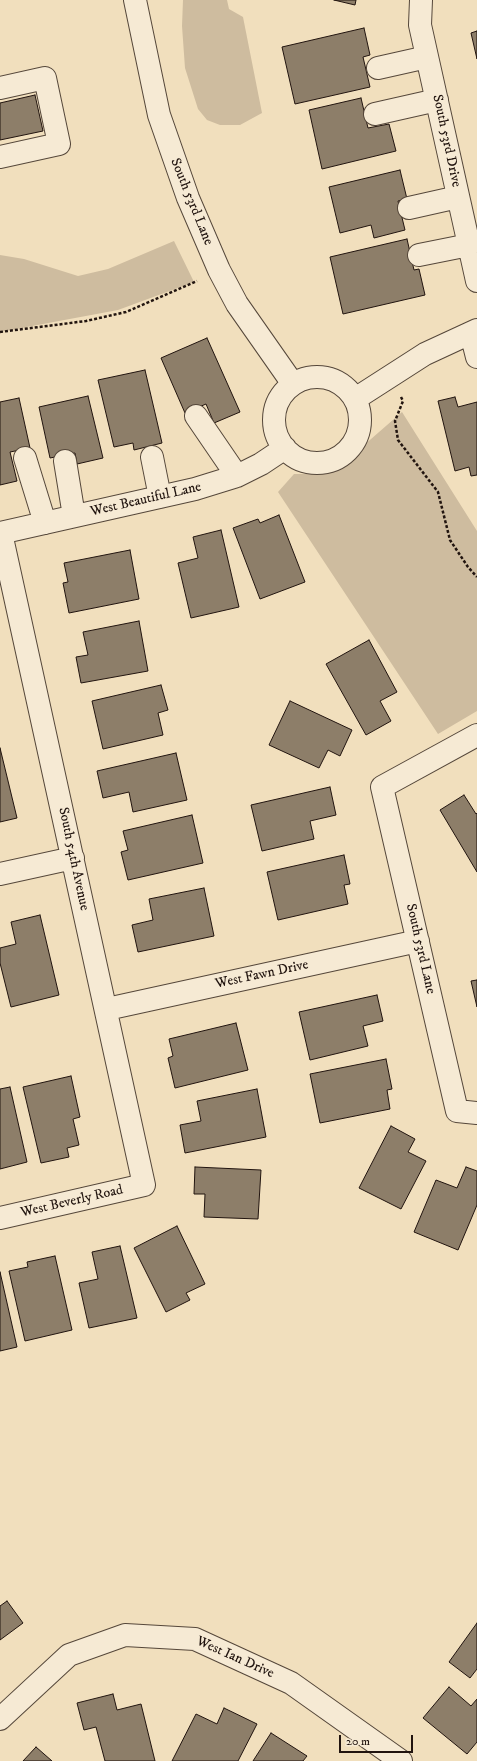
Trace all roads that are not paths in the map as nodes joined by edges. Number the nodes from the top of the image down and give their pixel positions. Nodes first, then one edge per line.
1 (135, 0) edge
2 (421, 0) edge
3 (428, 57) junction
4 (378, 68) dead end
5 (0, 88) edge
6 (437, 100) junction
7 (375, 114) dead end
8 (0, 157) edge
9 (458, 197) junction
10 (409, 208) dead end
11 (469, 245) junction
12 (419, 255) dead end
13 (477, 281) edge
14 (474, 332) edge
15 (477, 357) edge
16 (293, 384) junction
17 (355, 399) junction
18 (196, 416) dead end
19 (285, 448) junction
20 (152, 456) dead end
21 (25, 458) dead end
22 (65, 461) dead end
23 (237, 476) junction
24 (160, 497) junction
25 (74, 516) junction
26 (44, 523) junction
27 (1, 533) edge
28 (477, 735) edge
29 (73, 858) junction
30 (0, 874) edge
31 (418, 941) junction
32 (107, 1009) junction
33 (467, 1112) edge
34 (144, 1186) joint
35 (0, 1218) edge
36 (0, 1718) edge
37 (401, 1761) edge

1 - 16 street, South 53rd Lane
2 - 3 street, South 53rd Drive
3 - 4 street
3 - 6 street, South 53rd Drive
5 - 8 street
6 - 7 street
6 - 9 street, South 53rd Drive
9 - 10 street
9 - 11 street, South 53rd Drive
11 - 12 street
11 - 13 street, South 53rd Drive
14 - 15 street
14 - 17 street
16 - 17 street
16 - 19 street
17 - 19 street
18 - 23 street
19 - 23 street, West Beautiful Lane
20 - 24 street
21 - 26 street
22 - 25 street
23 - 24 street, West Beautiful Lane
24 - 25 street, West Beautiful Lane
25 - 26 street, West Beautiful Lane
26 - 27 street, West Beautiful Lane
27 - 29 street, South 54th Avenue
28 - 31 street, South 53rd Lane
29 - 30 street
29 - 32 street, South 54th Avenue
31 - 32 street, West Fawn Drive
31 - 33 street, South 53rd Lane
32 - 34 street, South 54th Avenue
34 - 35 street, West Beverly Road
36 - 37 street, West Ian Drive

